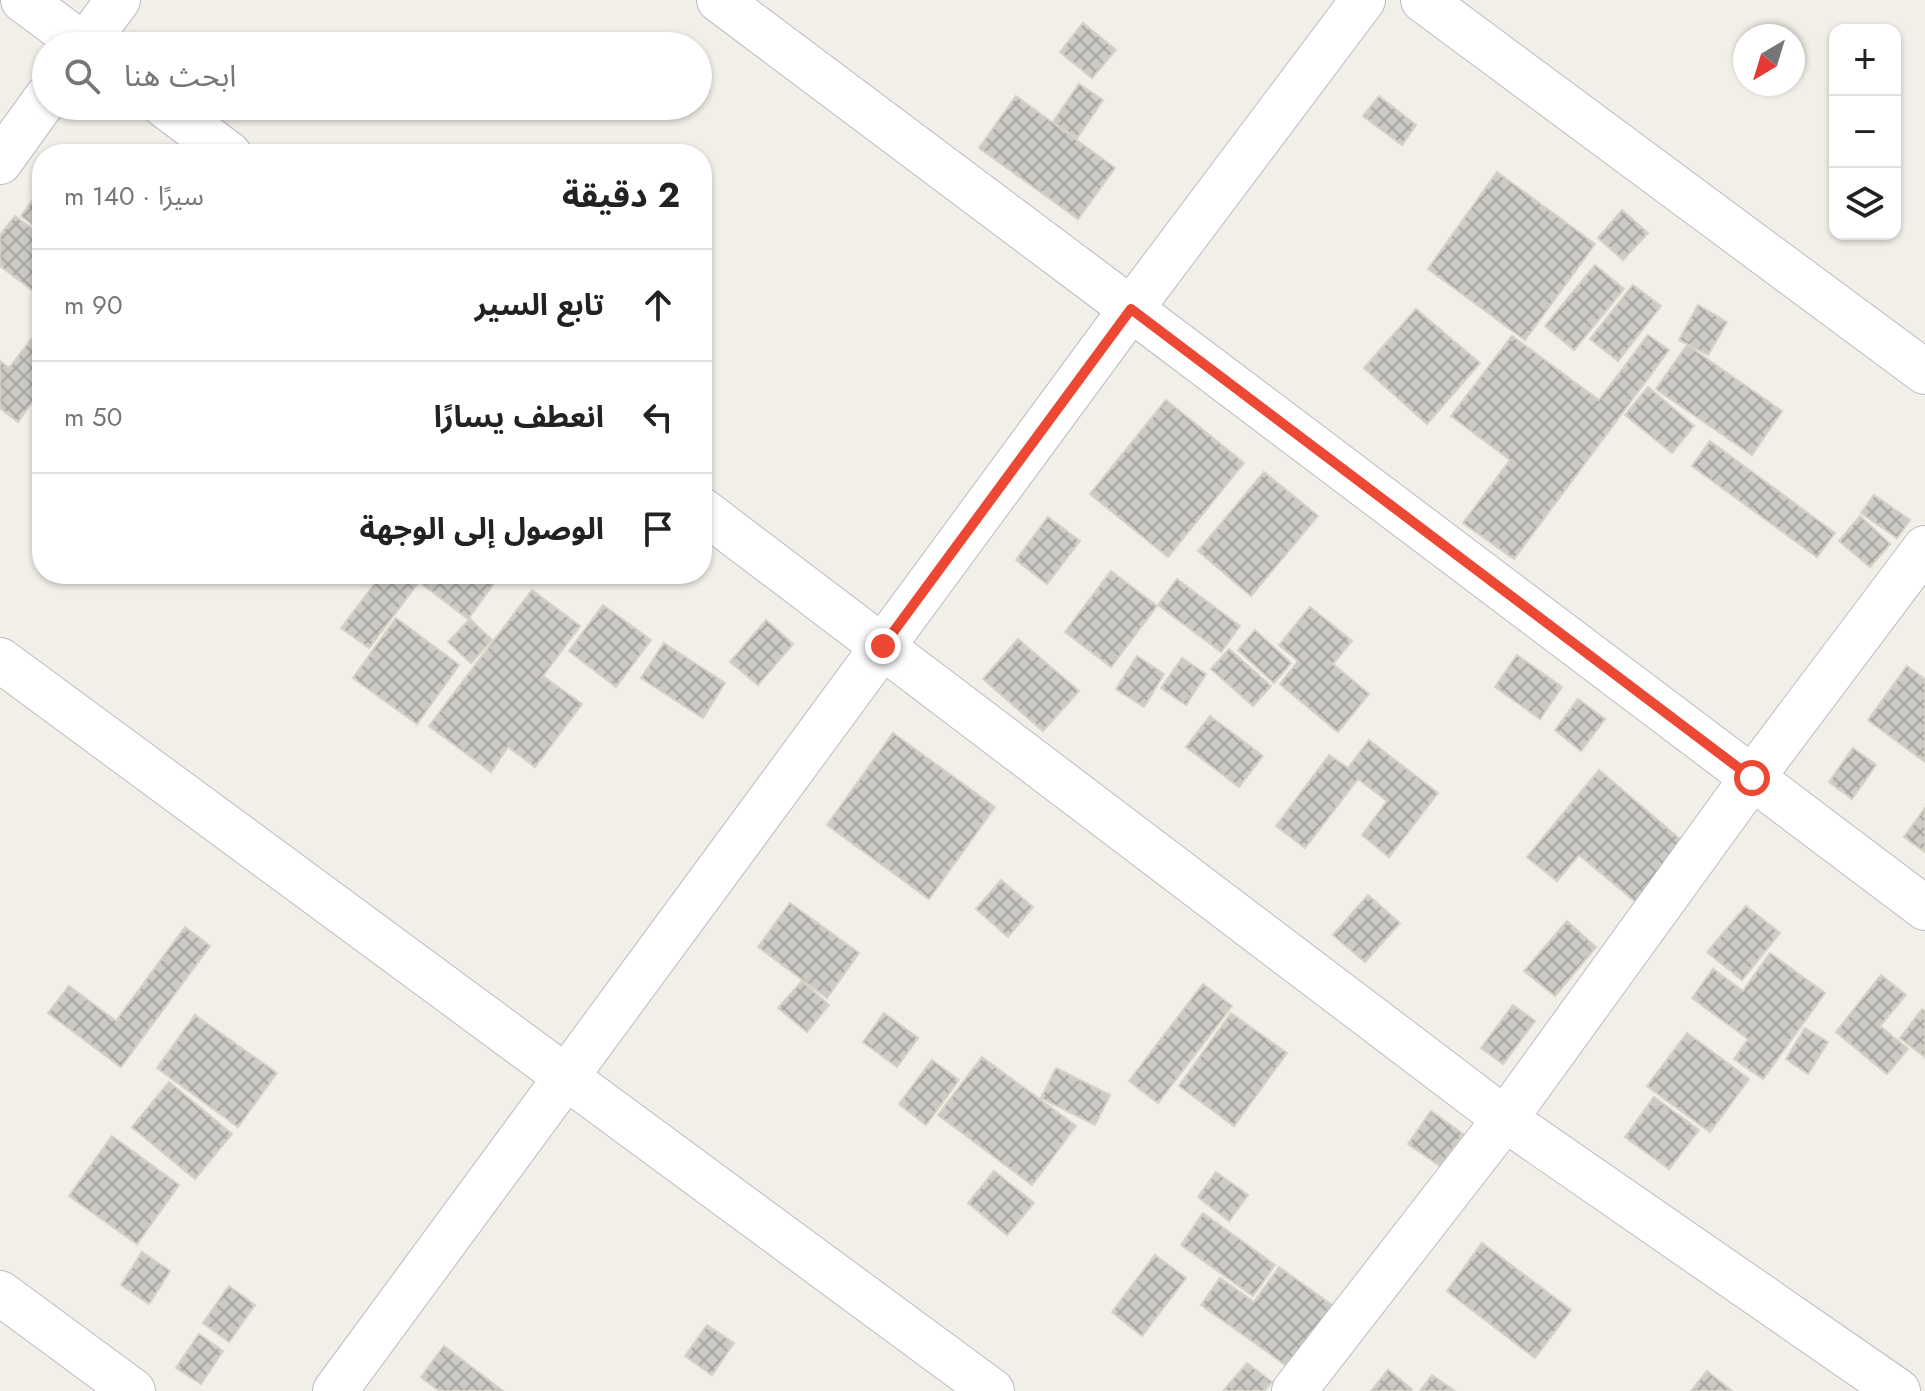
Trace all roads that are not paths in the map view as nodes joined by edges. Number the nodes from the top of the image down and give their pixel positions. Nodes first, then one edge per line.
1 (23, 0) edge
2 (118, 0) edge
3 (719, 0) edge
4 (1363, 0) edge
5 (1423, 0) edge
6 (65, 32) edge
7 (94, 32) edge
8 (32, 117) edge
9 (184, 120) edge
10 (216, 144) edge
11 (0, 162) edge
12 (1131, 309) junction
13 (1925, 372) edge
14 (712, 518) edge
15 (1925, 548) edge
16 (883, 646) junction
17 (0, 660) edge
18 (1752, 778) junction
19 (1925, 908) edge
20 (567, 1076) junction
21 (1505, 1119) junction
22 (0, 1293) edge
23 (133, 1391) edge
24 (335, 1391) edge
25 (992, 1391) edge
26 (1294, 1391) edge
27 (1898, 1391) edge

1 - 6 street
2 - 7 street
3 - 12 street
4 - 12 street
5 - 13 street
8 - 11 street
9 - 10 street
12 - 16 street
12 - 18 street
14 - 16 street
15 - 18 street
16 - 20 street
16 - 21 street
17 - 20 street
18 - 19 street
18 - 21 street
20 - 24 street
20 - 25 street
21 - 26 street
21 - 27 street
22 - 23 street

